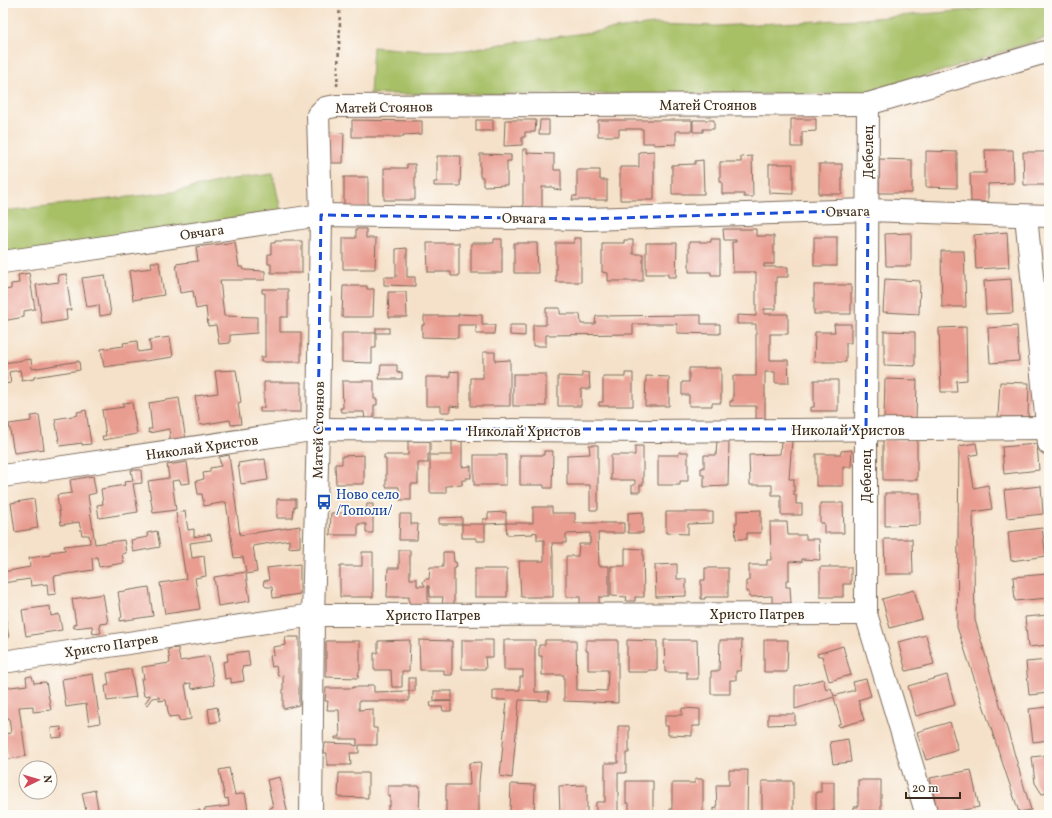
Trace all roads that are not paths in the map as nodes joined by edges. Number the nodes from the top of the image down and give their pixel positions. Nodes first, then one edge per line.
1 (1049, 51) edge
2 (868, 104) junction
3 (868, 210) junction
4 (320, 215) junction
5 (1026, 216) junction
6 (1049, 216) edge
7 (3, 262) edge
8 (318, 430) junction
9 (866, 430) junction
10 (1048, 433) edge
11 (3, 476) edge
12 (866, 614) junction
13 (313, 615) junction
14 (3, 662) edge
15 (311, 815) edge
16 (927, 815) edge

1 - 2 street, Матей Стоянов
2 - 3 street, Дебелец
2 - 4 street, Матей Стоянов
3 - 4 street, Овчага
3 - 5 street, Овчага
3 - 9 street, Дебелец
4 - 7 street, Овчага
4 - 8 street, Матей Стоянов
5 - 6 street, Овчага
5 - 10 street
8 - 9 street, Николай Христов
8 - 11 street, Николай Христов
8 - 13 street, Матей Стоянов
9 - 10 street, Николай Христов
9 - 12 street, Дебелец
12 - 13 street, Христо Патрев
12 - 16 street, Дебелец
13 - 14 street, Христо Патрев
13 - 15 street, Матей Стоянов

